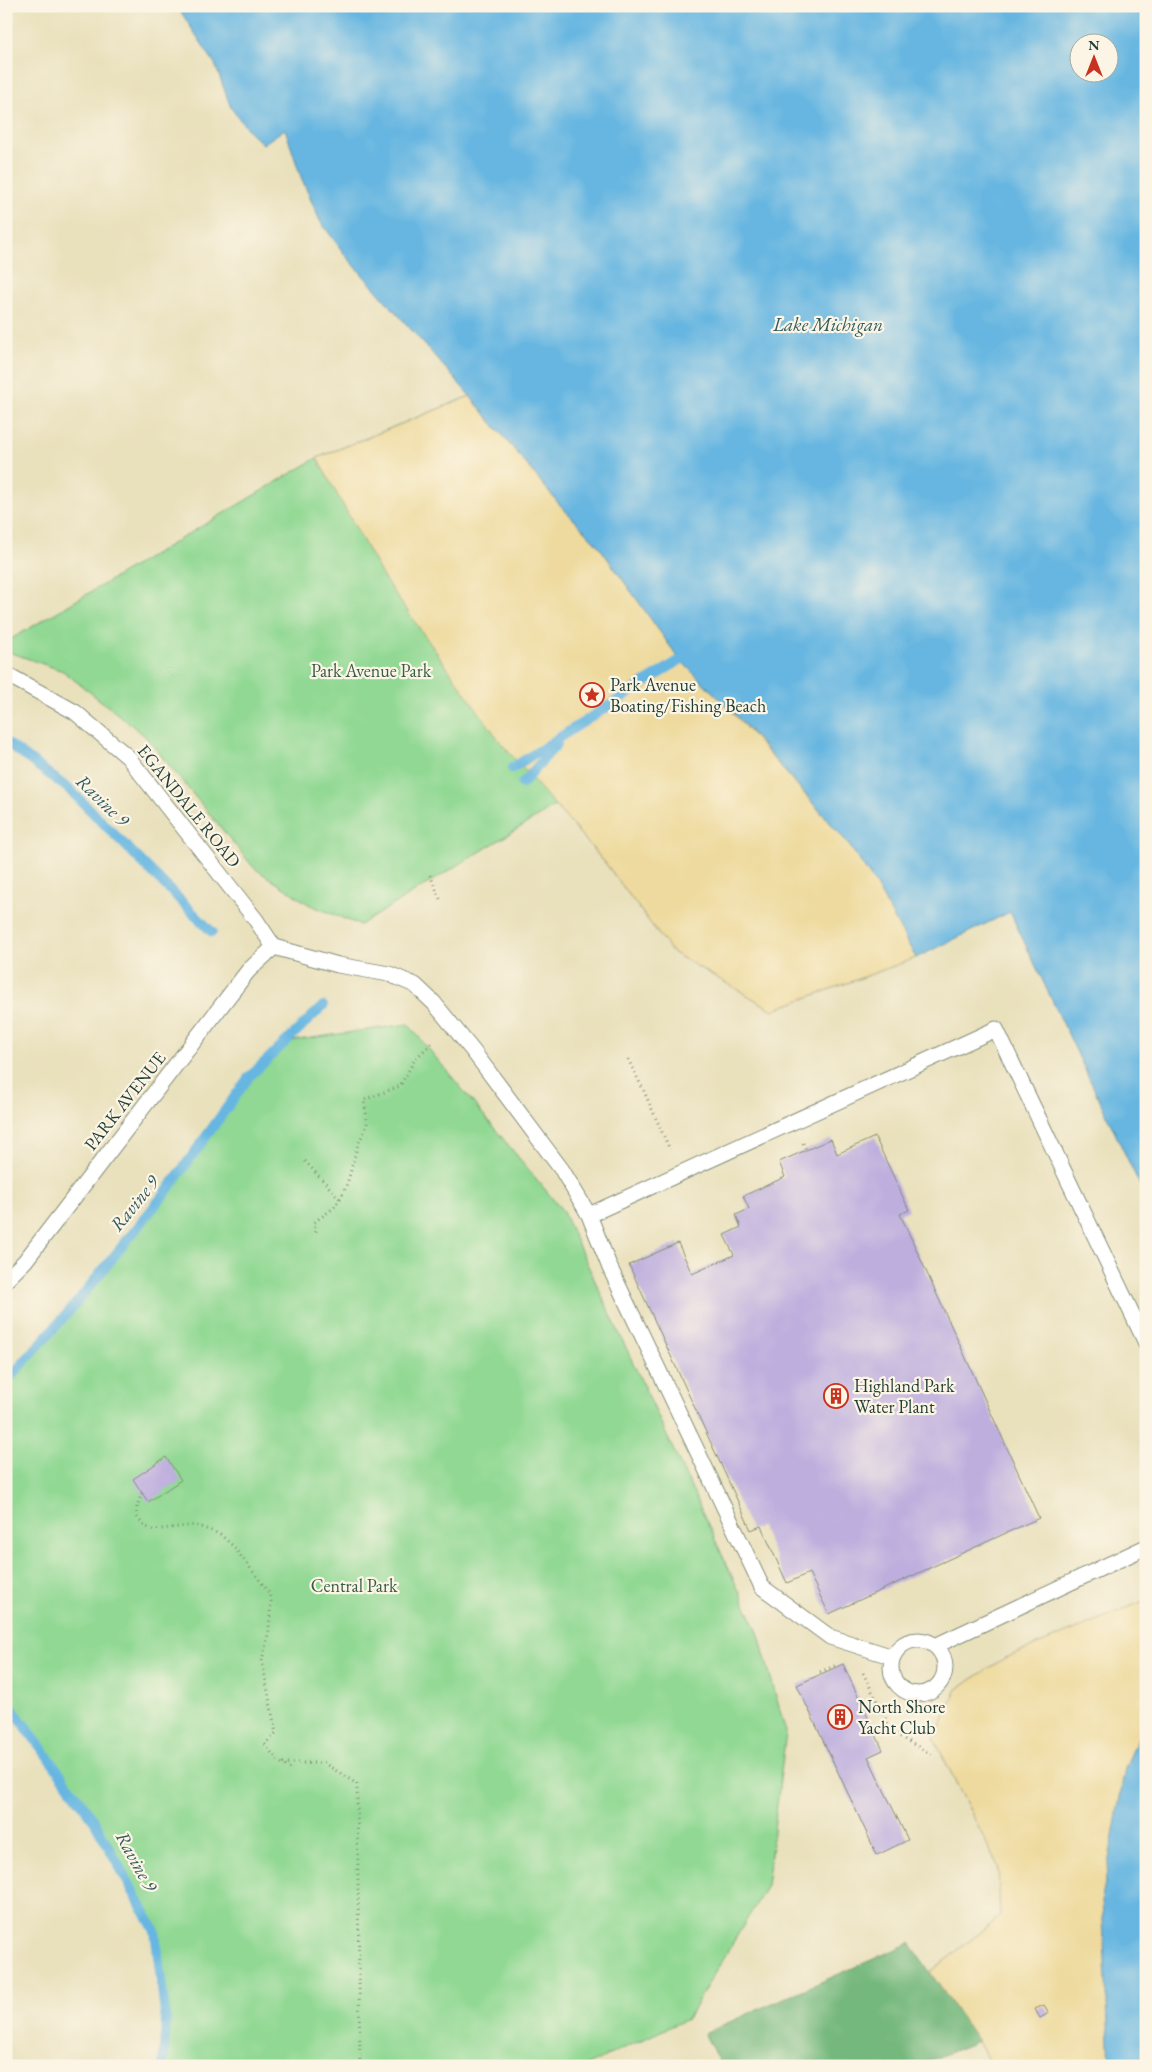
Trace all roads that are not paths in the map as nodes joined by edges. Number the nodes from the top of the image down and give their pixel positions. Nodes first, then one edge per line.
1 (6, 674) edge
2 (274, 948) junction
3 (589, 1215) junction
4 (6, 1280) edge
5 (1146, 1343) edge
6 (1146, 1547) edge
7 (935, 1646) junction
8 (893, 1657) junction

1 - 2 lane, EGANDALE ROAD
2 - 3 lane
2 - 4 lane, PARK AVENUE
3 - 5 lane
3 - 8 lane
6 - 7 lane
7 - 8 lane
7 - 8 lane

